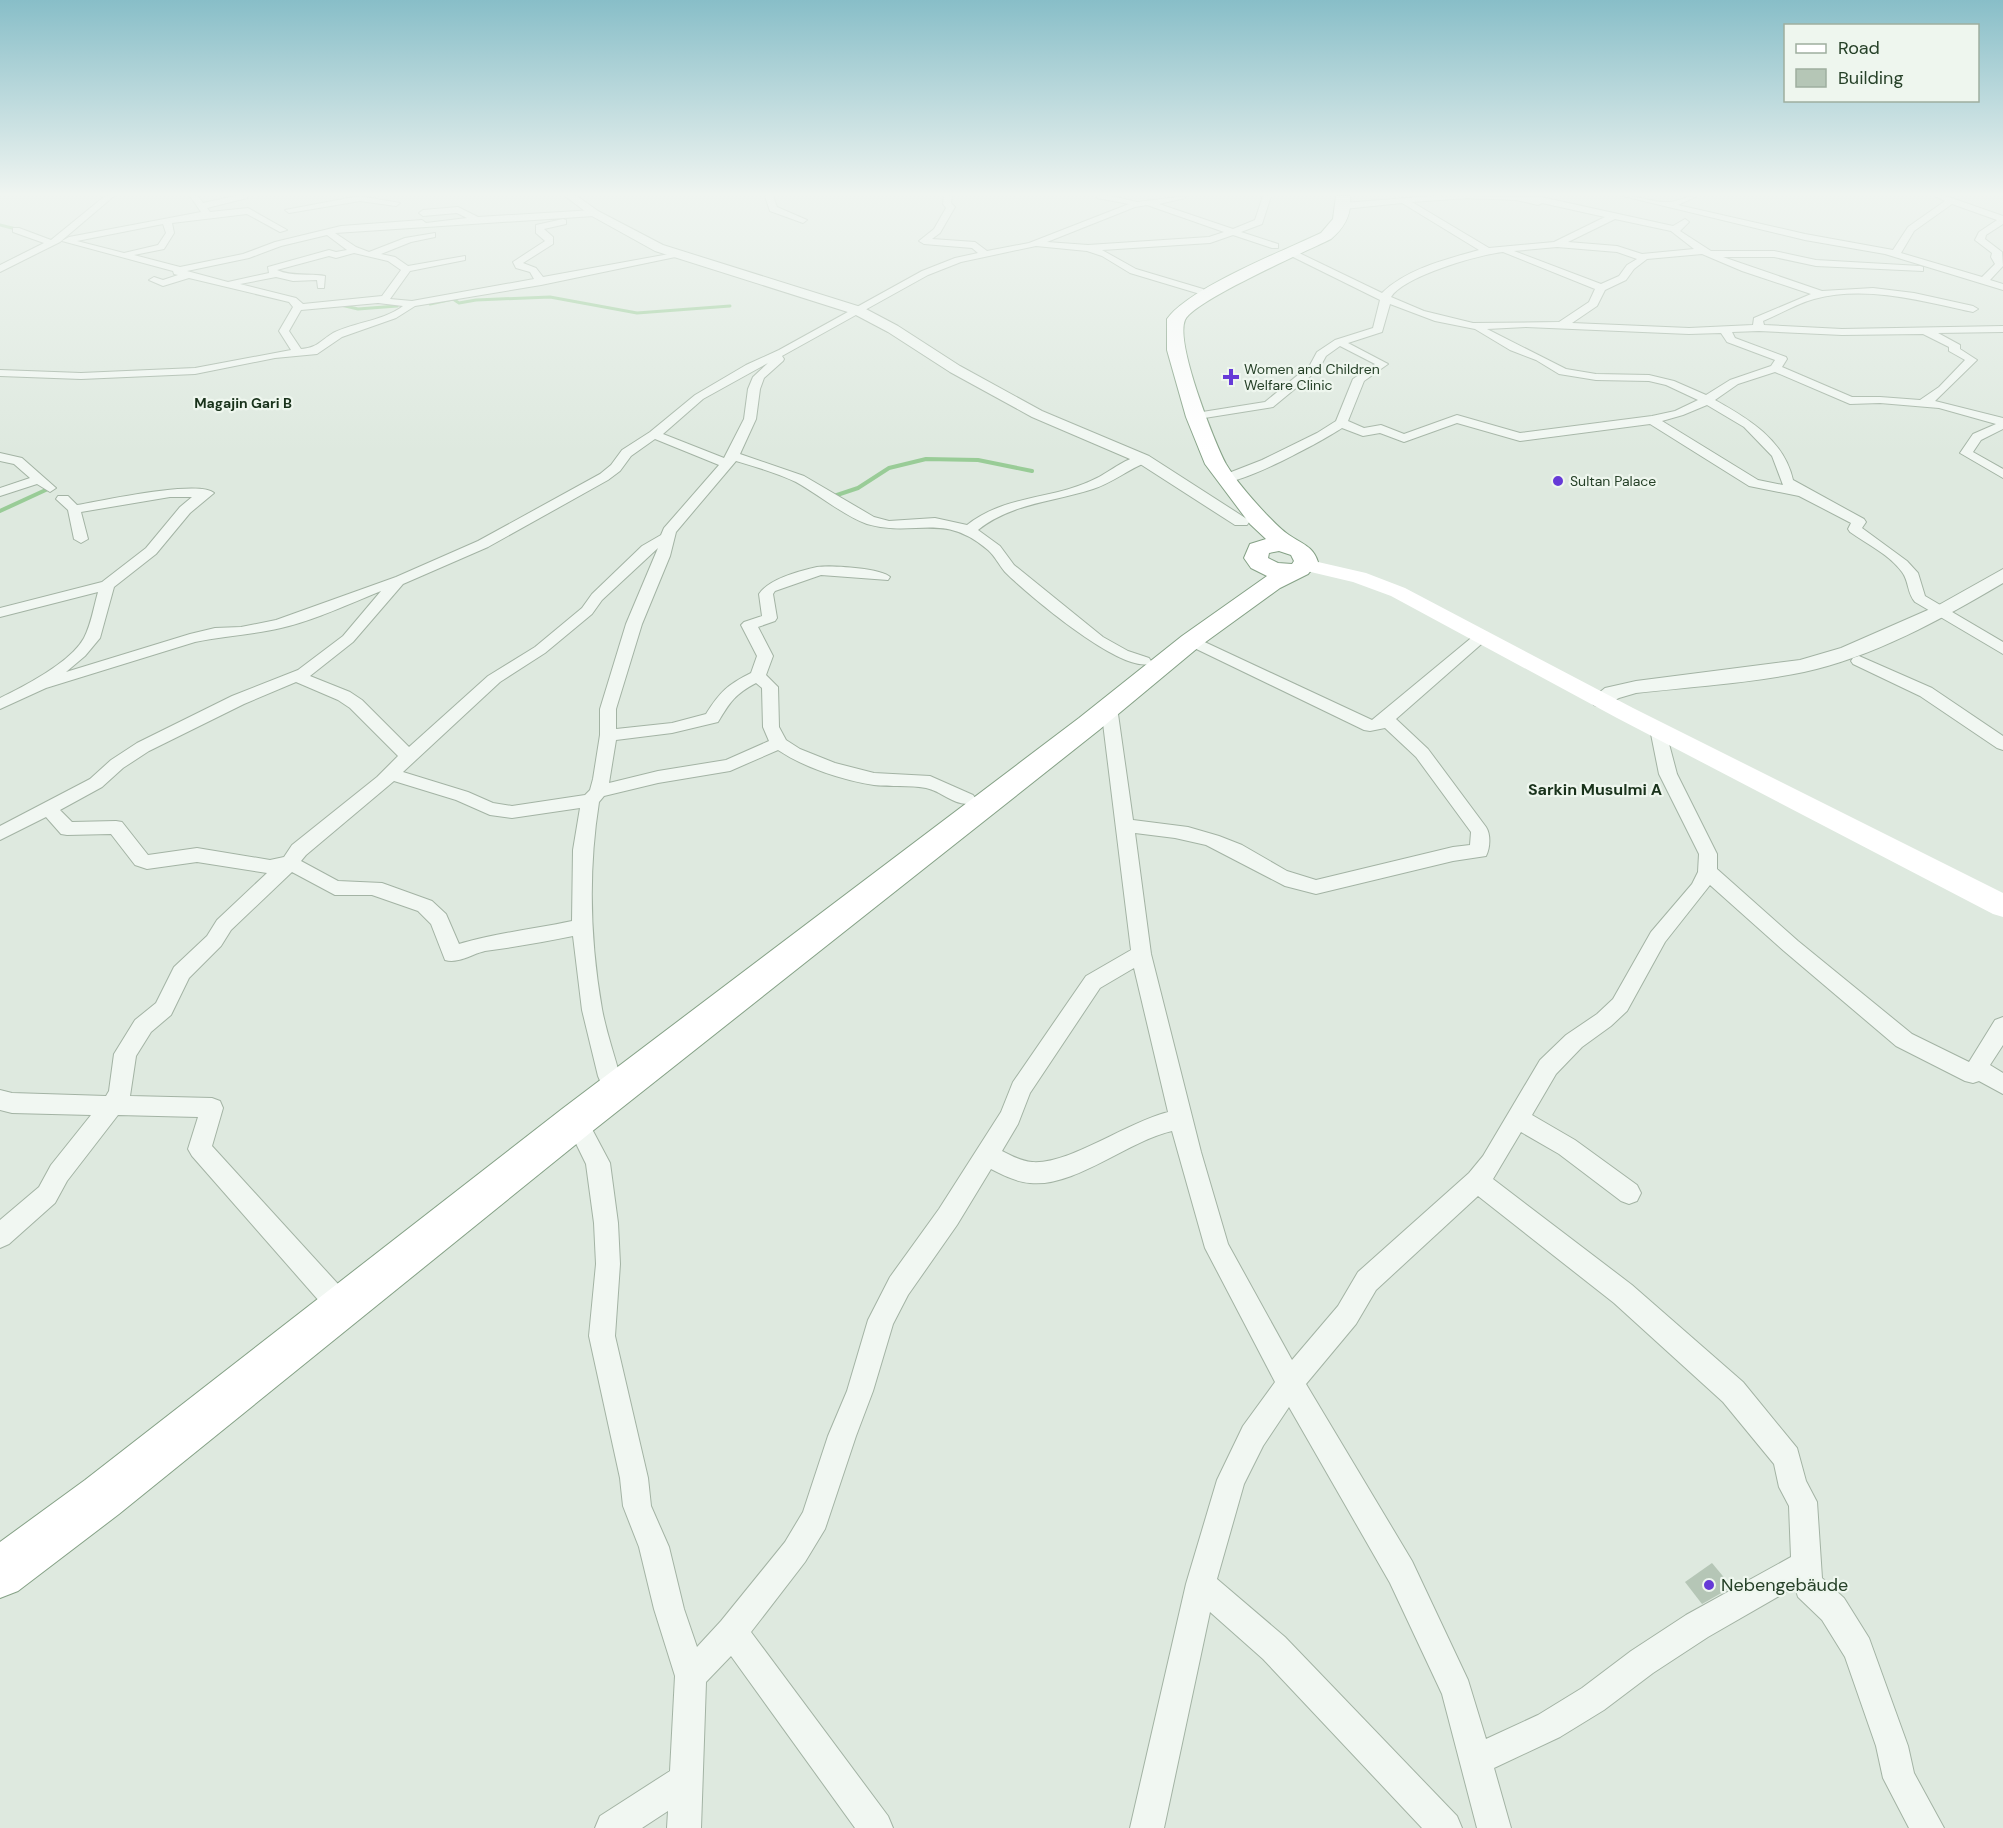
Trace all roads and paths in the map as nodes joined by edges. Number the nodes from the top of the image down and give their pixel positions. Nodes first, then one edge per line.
1 (217, 281) edge
2 (242, 281) edge
3 (322, 281) edge
4 (397, 281) edge
5 (545, 281) edge
6 (765, 281) edge
7 (911, 281) edge
8 (1168, 281) edge
9 (1221, 281) edge
10 (1229, 281) edge
11 (1350, 281) edge
12 (1403, 281) edge
13 (1584, 281) edge
14 (1616, 281) edge
15 (1785, 281) edge
16 (541, 282) joint
17 (229, 284) junction
18 (1903, 284) dead end
19 (1994, 284) edge
20 (321, 286) dead end
21 (1601, 288) junction
22 (1200, 291) junction
23 (1865, 291) junction
24 (1821, 294) junction
25 (1384, 298) junction
26 (382, 301) junction
27 (412, 304) junction
28 (298, 307) junction
29 (1973, 309) junction
30 (860, 311) junction
31 (1473, 326) junction
32 (1561, 326) junction
33 (1759, 328) junction
34 (1989, 329) junction
35 (2003, 329) edge
36 (1725, 330) junction
37 (1924, 330) junction
38 (1339, 342) junction
39 (297, 352) junction
40 (783, 352) junction
41 (1775, 368) junction
42 (0, 373) edge
43 (1707, 400) junction
44 (1923, 403) junction
45 (1196, 417) junction
46 (1652, 420) junction
47 (1341, 423) junction
48 (2003, 423) edge
49 (654, 435) junction
50 (0, 457) edge
51 (1143, 459) junction
52 (730, 460) junction
53 (2003, 474) edge
54 (1226, 479) junction
55 (0, 492) edge
56 (1801, 492) junction
57 (63, 499) dead end
58 (74, 509) junction
59 (1241, 521) junction
60 (970, 530) junction
61 (668, 537) junction
62 (81, 539) dead end
63 (1257, 554) junction
64 (1298, 559) junction
65 (2003, 575) edge
66 (883, 577) dead end
67 (398, 581) junction
68 (107, 585) junction
69 (2003, 590) edge
70 (0, 613) edge
71 (1947, 616) junction
72 (1481, 638) junction
73 (1191, 641) junction
74 (2003, 649) edge
75 (1143, 661) junction
76 (1860, 661) junction
77 (296, 676) junction
78 (758, 676) junction
79 (40, 686) junction
80 (1618, 703) junction
81 (0, 704) edge
82 (1109, 707) junction
83 (1386, 719) junction
84 (1658, 729) junction
85 (608, 735) junction
86 (779, 743) junction
87 (2003, 744) edge
88 (409, 757) junction
89 (391, 774) junction
90 (594, 796) junction
91 (967, 799) junction
92 (48, 808) junction
93 (1125, 826) junction
94 (0, 834) edge
95 (290, 863) junction
96 (1707, 872) junction
97 (2003, 894) edge
98 (2003, 906) edge
99 (582, 927) junction
100 (1141, 954) junction
101 (2003, 1026) edge
102 (1977, 1068) junction
103 (609, 1076) junction
104 (2003, 1085) edge
105 (0, 1100) edge
106 (1517, 1118) junction
107 (1181, 1119) junction
108 (576, 1121) junction
109 (986, 1154) junction
110 (1477, 1181) junction
111 (1629, 1193) dead end
112 (0, 1236) edge
113 (329, 1293) junction
114 (1291, 1381) junction
115 (0, 1546) edge
116 (1805, 1565) junction
117 (0, 1573) edge
118 (1201, 1584) junction
119 (732, 1632) junction
120 (691, 1676) junction
121 (1476, 1760) junction
122 (687, 1779) junction
123 (612, 1828) edge
124 (684, 1828) edge
125 (876, 1828) edge
126 (1147, 1828) edge
127 (1445, 1828) edge
128 (1494, 1828) edge
129 (1928, 1828) edge

1 - 17 street
2 - 17 street
3 - 20 street
4 - 26 street
5 - 16 street
6 - 30 street
7 - 30 street
8 - 22 street
9 - 22 highway
10 - 45 highway
11 - 25 street
12 - 25 street
13 - 21 street
14 - 21 street
15 - 24 street
16 - 27 street
17 - 28 street
18 - 23 street
19 - 29 street
21 - 32 street
22 - 59 highway
23 - 24 street
23 - 29 street
24 - 33 street
25 - 31 street
25 - 38 street
26 - 27 street
26 - 28 street
27 - 39 street
28 - 39 street
29 - 34 street
30 - 40 street
30 - 51 street
31 - 32 street
31 - 43 street
32 - 36 street
33 - 36 street
33 - 37 street
34 - 35 street
34 - 37 street
36 - 41 street
37 - 44 street
38 - 45 street
38 - 47 street
39 - 42 street
40 - 49 street
40 - 52 street
41 - 43 street
41 - 44 street
43 - 46 street
43 - 56 street
44 - 48 street
45 - 54 highway
46 - 47 street
46 - 56 street
47 - 54 street
48 - 53 street
49 - 52 street
49 - 67 street
50 - 55 street
51 - 59 street
51 - 60 street
52 - 60 street
52 - 61 street
54 - 64 highway
56 - 71 street
57 - 58 street
58 - 62 street
58 - 68 street
59 - 63 highway
60 - 75 street
61 - 85 street
61 - 88 street
63 - 64 highway
63 - 75 highway
64 - 72 main road
64 - 73 highway
64 - 80 main road
65 - 71 street
66 - 78 street
67 - 77 street
67 - 79 street
68 - 70 street
68 - 79 street
69 - 71 street
71 - 74 street
71 - 76 street
71 - 80 street
72 - 80 main road
72 - 83 street
73 - 82 highway
73 - 83 street
75 - 91 highway
76 - 80 street
76 - 87 street
77 - 88 street
77 - 92 street
78 - 85 street
78 - 86 street
79 - 81 street
80 - 84 main road
80 - 97 main road
82 - 93 street
82 - 108 highway
83 - 93 street
84 - 96 street
84 - 98 main road
85 - 90 street
86 - 90 street
86 - 91 street
88 - 89 street
89 - 90 street
89 - 95 street
90 - 99 street
91 - 103 highway
92 - 94 street
92 - 95 street
93 - 100 street
95 - 99 street
95 - 112 street
96 - 102 street
96 - 106 street
99 - 103 street
100 - 107 street
100 - 109 street
101 - 102 street
102 - 104 street
103 - 113 highway
105 - 113 street
106 - 110 street
106 - 111 street
107 - 109 street
107 - 114 street
108 - 117 highway
108 - 120 street
109 - 119 street
110 - 114 street
110 - 116 street
113 - 115 highway
114 - 118 street
114 - 121 street
116 - 121 street
116 - 129 street
118 - 126 street
118 - 127 street
119 - 120 street
119 - 125 street
120 - 122 street
121 - 128 street
122 - 123 street
122 - 124 street

